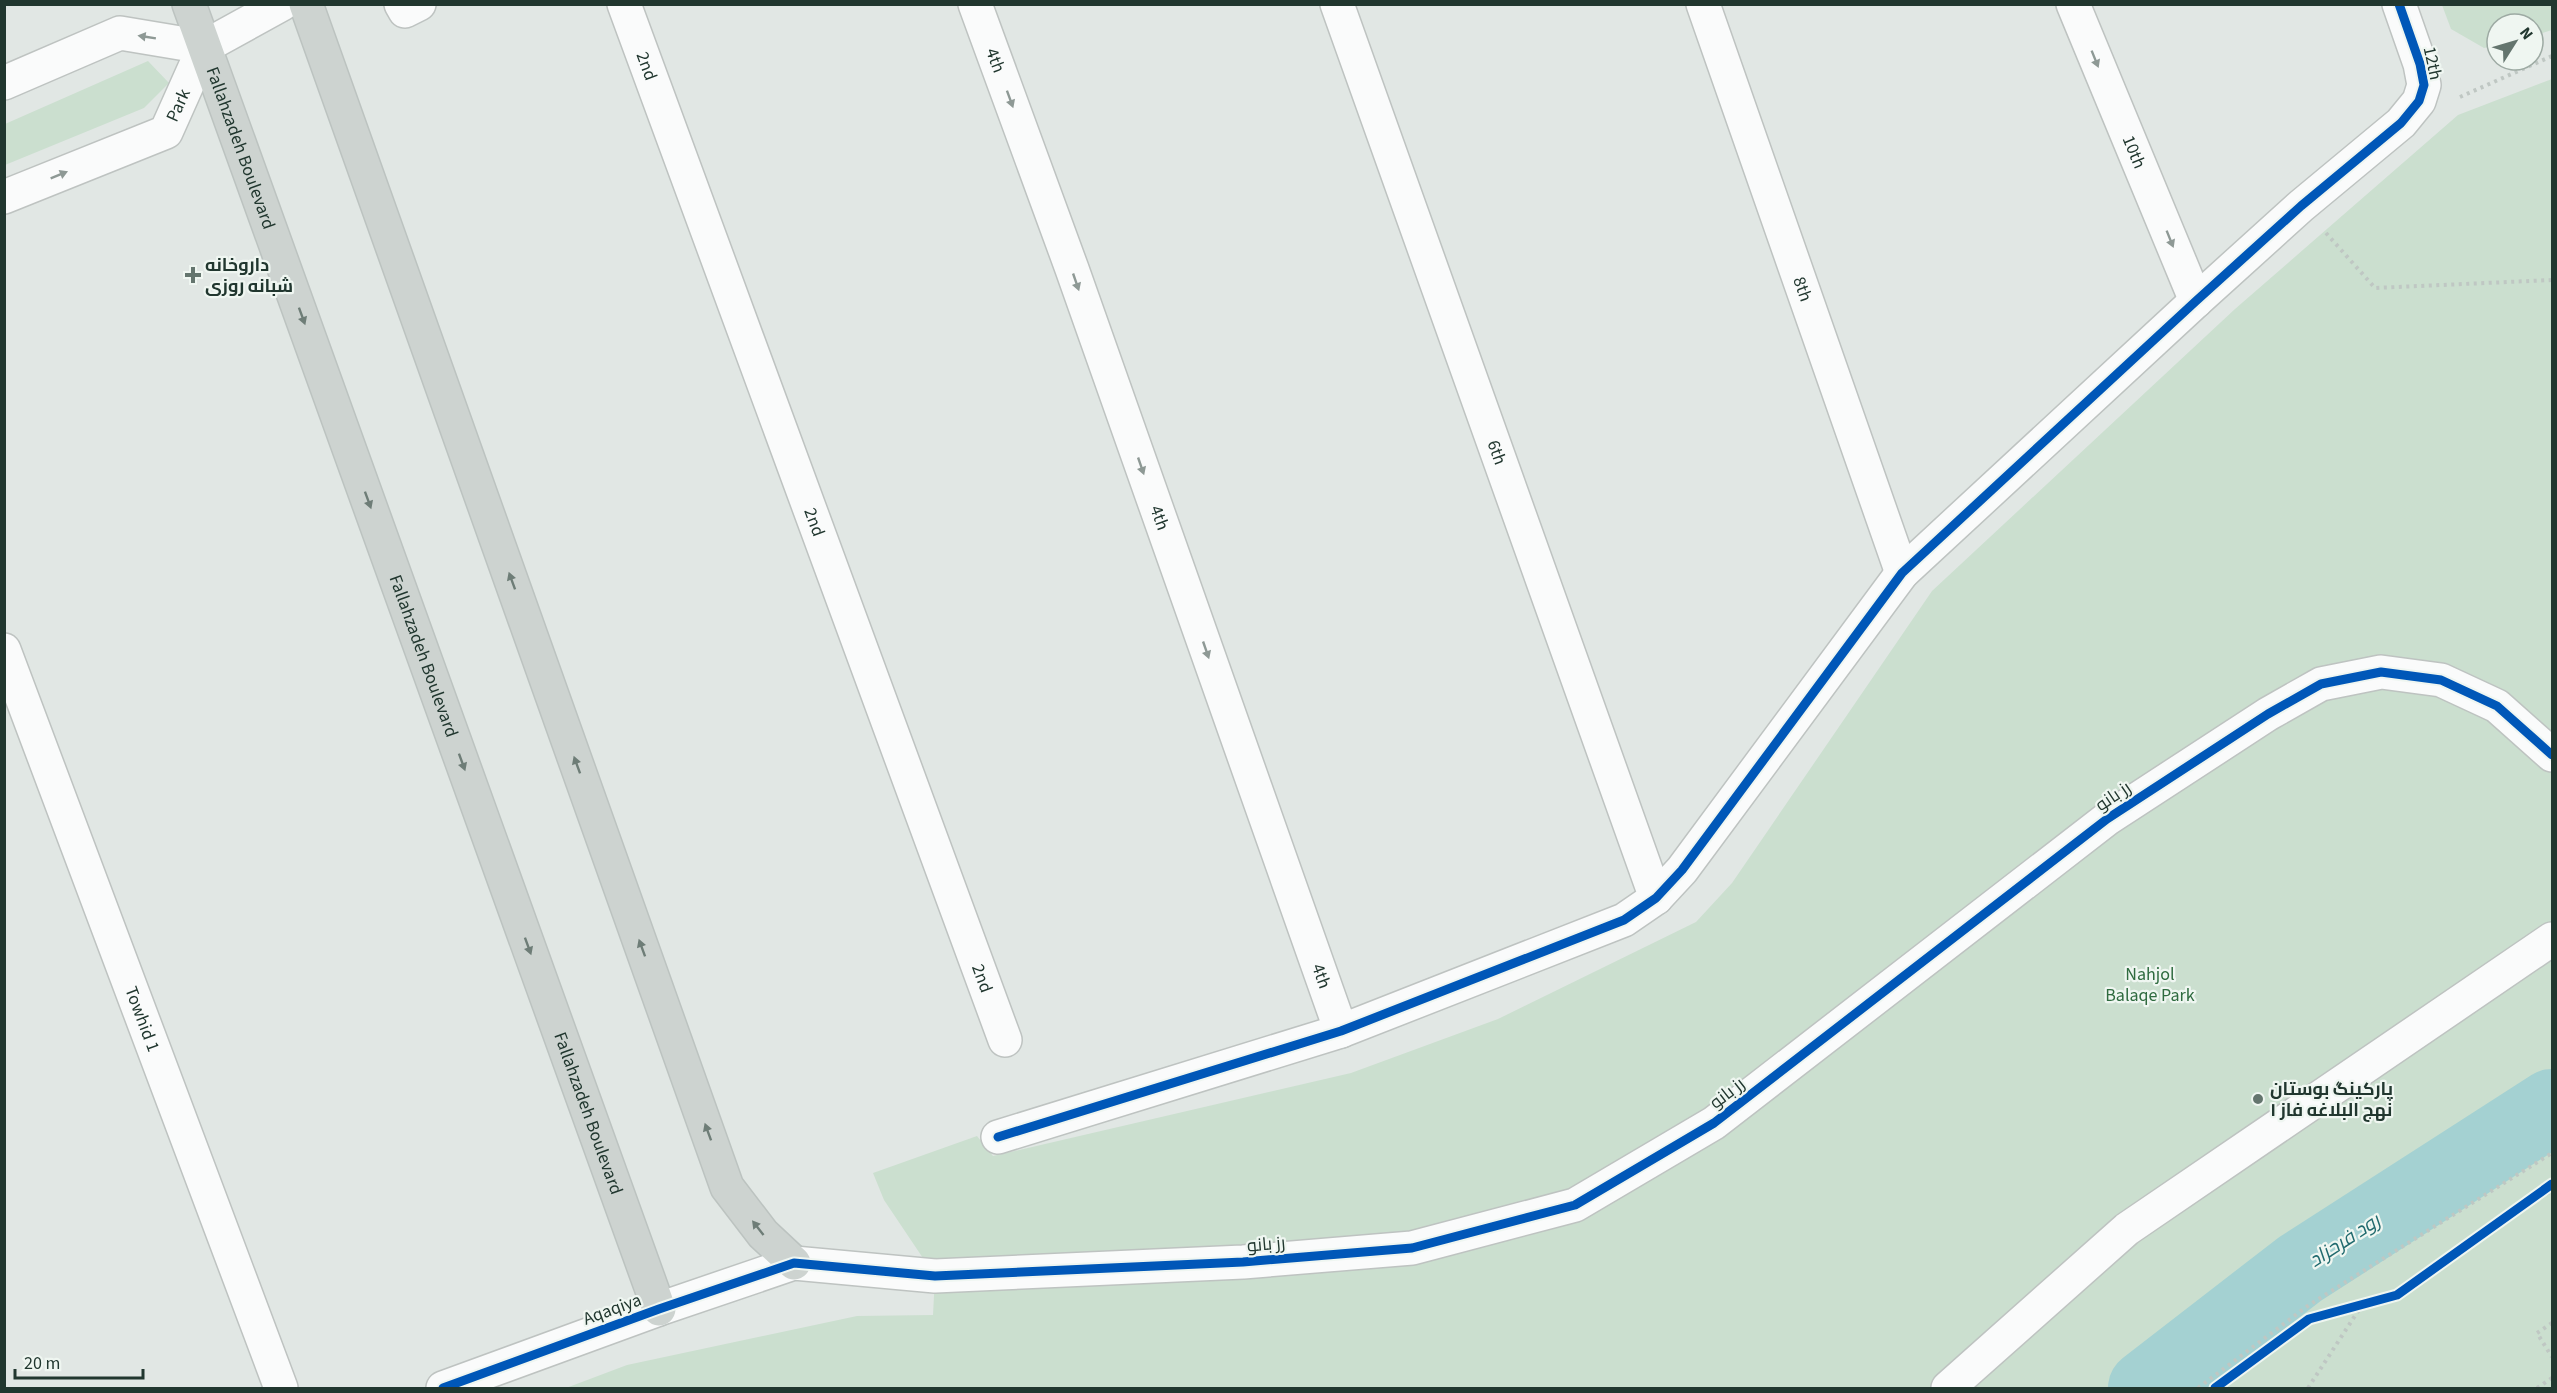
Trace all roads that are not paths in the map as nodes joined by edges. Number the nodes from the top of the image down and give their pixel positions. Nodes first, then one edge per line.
1 (189, 4) edge
2 (282, 4) edge
3 (306, 4) edge
4 (401, 4) edge
5 (419, 4) edge
6 (624, 4) edge
7 (975, 4) edge
8 (1337, 4) edge
9 (1703, 4) edge
10 (2073, 4) edge
11 (2399, 4) edge
12 (204, 47) junction
13 (4, 83) edge
14 (4, 197) edge
15 (2196, 301) junction
16 (1902, 573) junction
17 (4, 650) edge
18 (2553, 755) edge
19 (1656, 898) junction
20 (2553, 939) edge
21 (1341, 1032) junction
22 (1005, 1040) dead end
23 (998, 1137) dead end
24 (794, 1263) junction
25 (659, 1309) junction
26 (281, 1389) edge
27 (443, 1389) edge
28 (1948, 1389) edge

1 - 12 main road, Fallahzadeh Boulevard
2 - 12 street
24 -> 3 main road
4 - 5 street
6 - 22 street, 2nd
7 -> 21 street, 4th
8 - 19 street, 6th
9 - 16 street, 8th
10 -> 15 street, 10th
11 - 15 street, 12th
12 -> 13 street
14 -> 12 street, Park
12 -> 25 main road, Fallahzadeh Boulevard
15 - 16 street, 12th
16 - 19 street, 12th
17 - 26 street, Towhid 1
18 - 24 street, رز بانو
19 - 21 street, 12th
20 - 28 street
21 - 23 street, 12th
24 - 25 street, Aqaqiya
25 - 27 street, Aqaqiya

